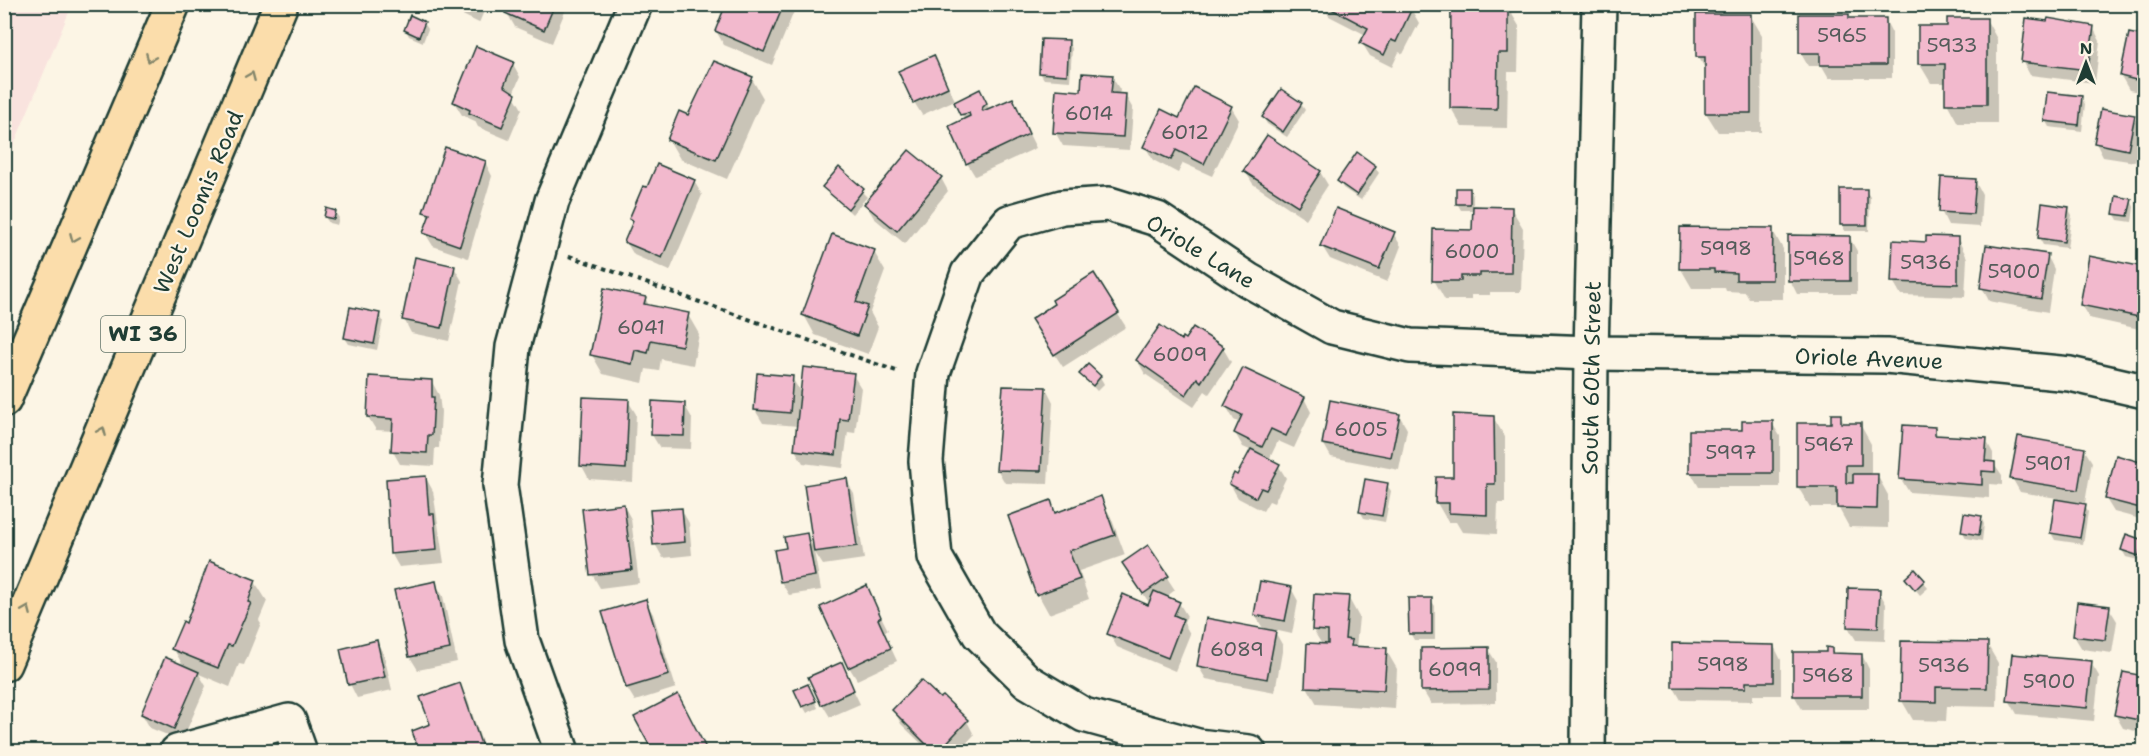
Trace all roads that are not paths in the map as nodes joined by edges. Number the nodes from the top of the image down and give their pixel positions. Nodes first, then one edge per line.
1 (173, 4) edge
2 (281, 4) edge
3 (635, 4) edge
4 (1599, 4) edge
5 (1591, 353) junction
6 (2145, 391) edge
7 (4, 400) edge
8 (4, 664) edge
9 (177, 752) edge
10 (300, 752) edge
11 (562, 752) edge
12 (1249, 752) edge
13 (1588, 752) edge

1 -> 7 main road
8 -> 2 main road, West Loomis Road / WI 36
3 - 11 street
4 - 5 street, South 60th Street
5 - 6 street, Oriole Avenue
5 - 12 street, Oriole Lane
5 - 13 street, South 60th Street
9 - 10 street

